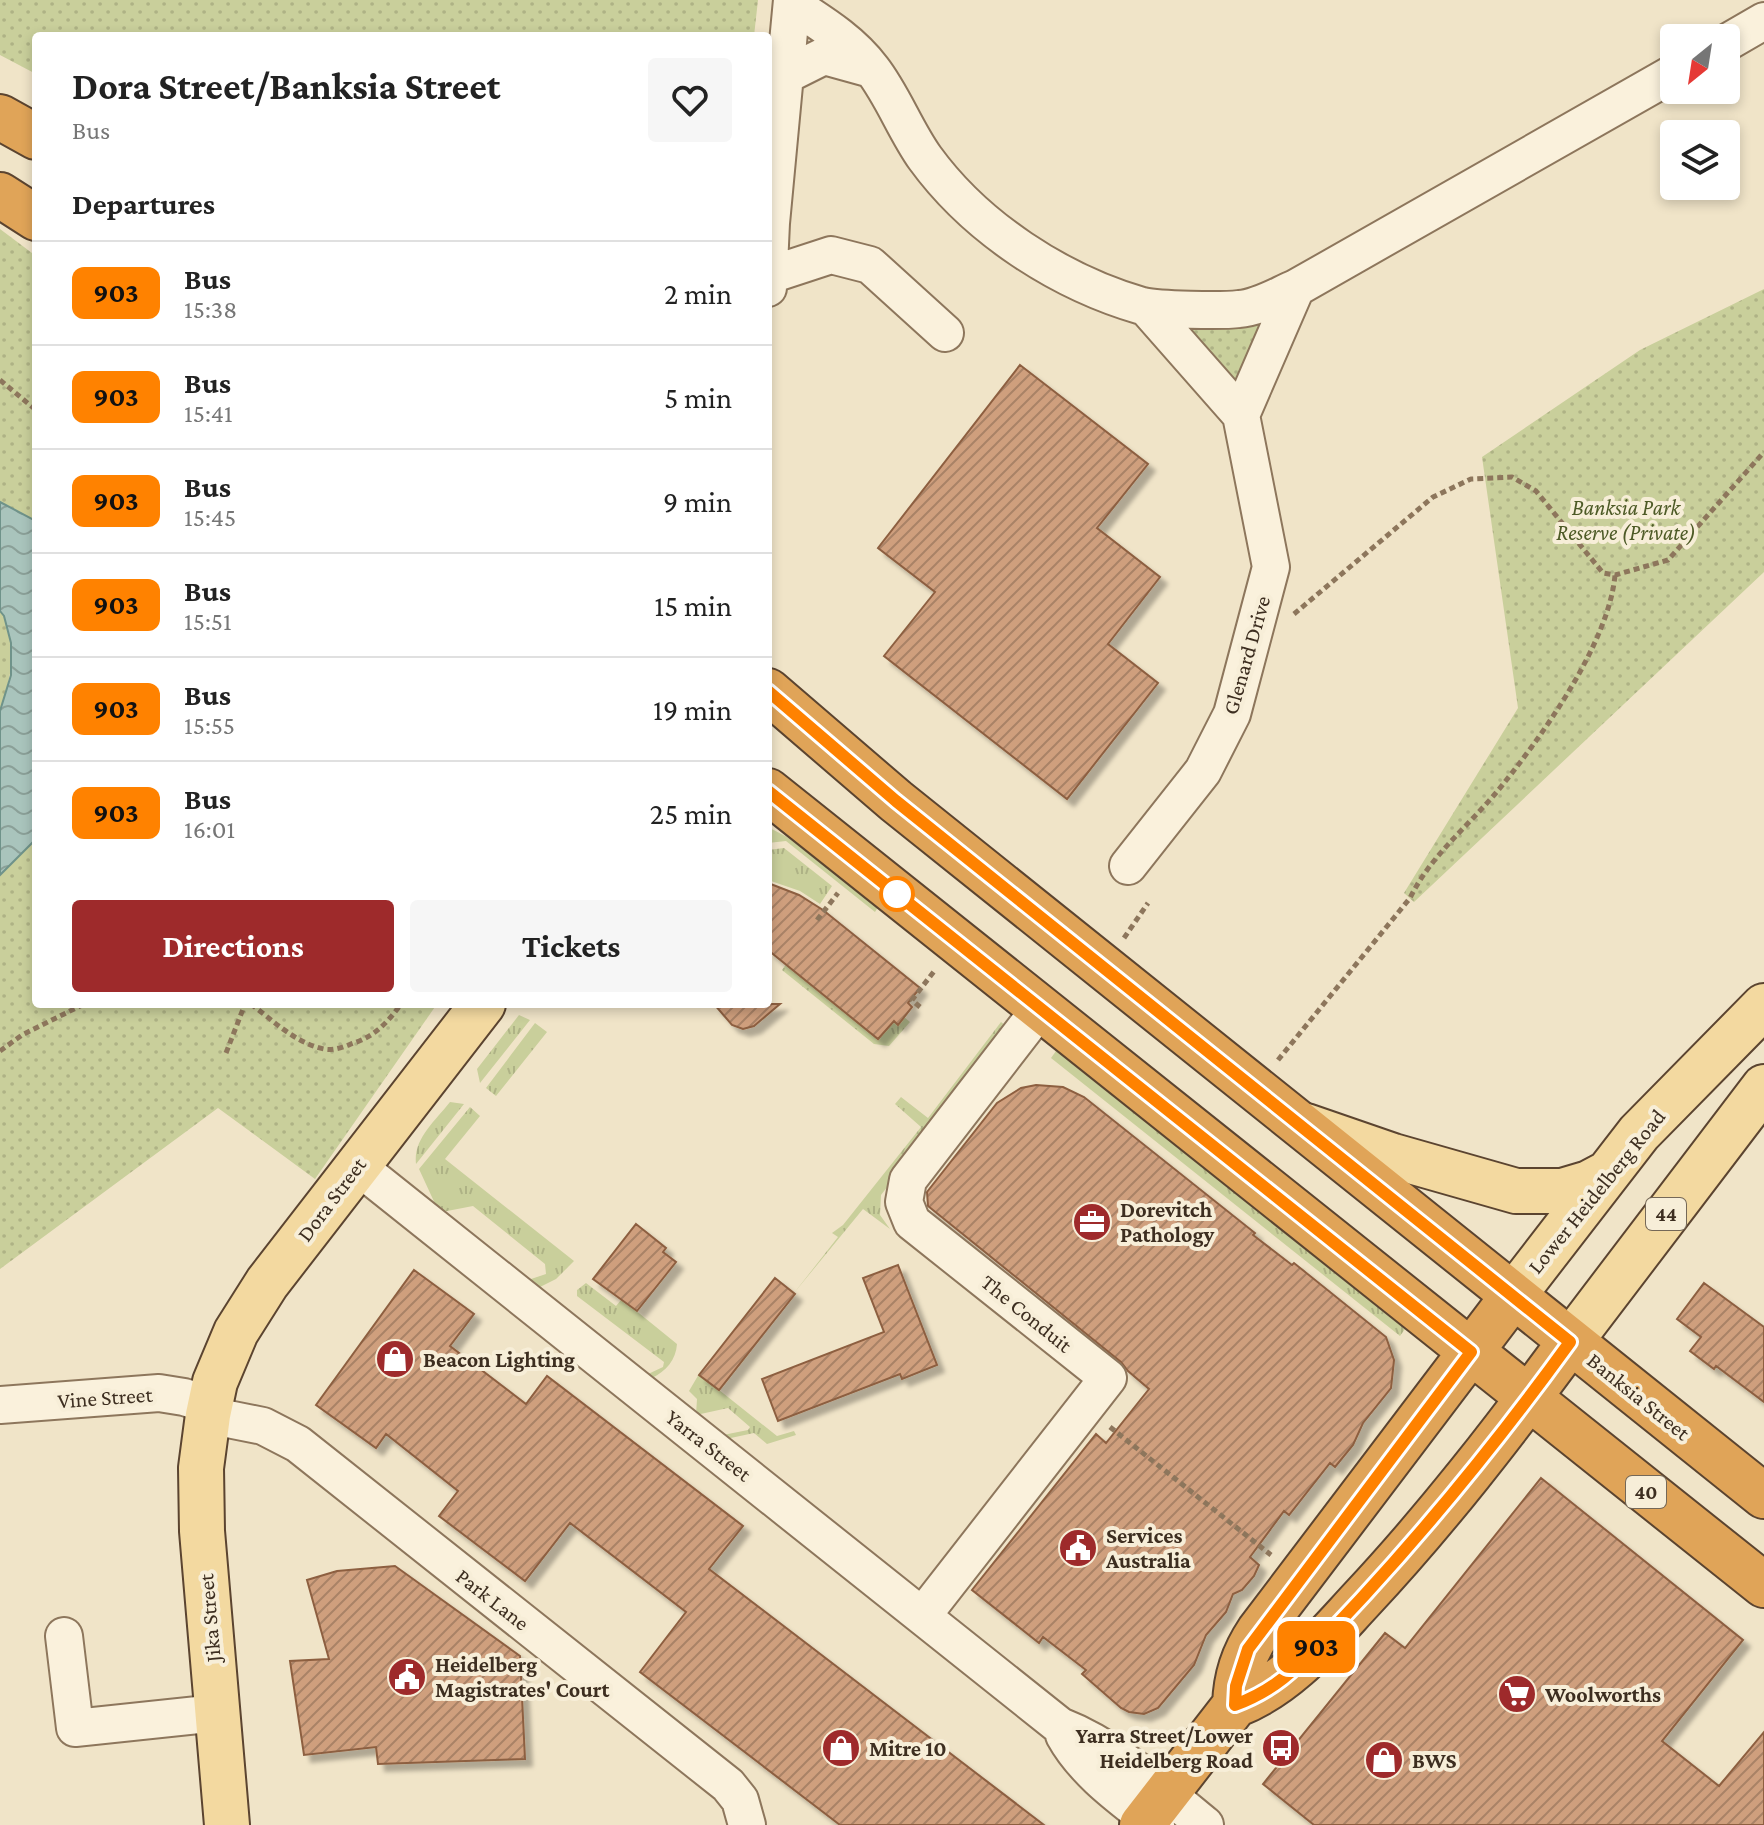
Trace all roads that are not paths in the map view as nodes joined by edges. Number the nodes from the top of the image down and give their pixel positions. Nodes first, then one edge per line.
1 (792, 2) edge
2 (1764, 21) edge
3 (1740, 35) edge
4 (872, 69) junction
5 (786, 75) junction
6 (1660, 81) edge
7 (0, 117) edge
8 (32, 135) edge
9 (0, 195) edge
10 (772, 213) edge
11 (32, 215) edge
12 (772, 280) edge
13 (1296, 288) junction
14 (1146, 307) junction
15 (945, 333) dead end
16 (1241, 415) junction
17 (772, 694) edge
18 (772, 794) edge
19 (772, 816) edge
20 (811, 825) junction
21 (1128, 866) dead end
22 (1764, 1006) edge
23 (480, 1008) edge
24 (1040, 1009) junction
25 (1764, 1087) edge
26 (1295, 1122) junction
27 (356, 1165) junction
28 (1606, 1174) junction
29 (1513, 1296) junction
30 (1570, 1342) junction
31 (1471, 1352) junction
32 (1528, 1399) junction
33 (0, 1405) edge
34 (209, 1410) junction
35 (1764, 1496) edge
36 (1764, 1585) edge
37 (923, 1615) junction
38 (64, 1636) dead end
39 (1235, 1705) junction
40 (217, 1713) junction
41 (1153, 1816) edge
42 (227, 1825) edge
43 (747, 1825) edge
44 (1205, 1825) edge

1 - 4 street
1 - 5 street
2 - 3 street
4 - 5 street
4 - 14 street
5 - 10 street
6 - 13 street
7 - 8 highway
9 - 11 highway
12 - 15 street
13 - 14 street
13 - 16 street
14 - 16 street
16 - 21 street, Glenard Drive
17 - 26 highway, Banksia Street
18 - 20 highway, 40
19 - 20 main road
20 - 24 highway, 40
22 - 28 main road, Lower Heidelberg Road / 44
23 - 27 main road, Dora Street
24 - 31 highway, 40
24 - 37 street, The Conduit
25 - 30 main road, Lower Heidelberg Road / 44
26 - 28 main road
26 - 29 highway, Banksia Street
27 - 34 main road, Dora Street
27 - 37 street, Yarra Street
28 - 29 main road, Lower Heidelberg Road / 44
29 - 30 highway, Banksia Street
29 - 31 highway, Lower Heidelberg Road / 44
30 - 32 highway, Lower Heidelberg Road / 44
30 - 35 highway, Banksia Street
31 - 32 highway, 40
31 - 39 highway, Lower Heidelberg Road / 44
32 - 36 highway, 40
32 - 39 highway, Lower Heidelberg Road / 44
33 - 34 street, Vine Street
34 - 40 main road, Jika Street
34 - 43 street, Park Lane
37 - 41 street, Yarra Street
38 - 40 street
39 - 41 highway, Lower Heidelberg Road / 44
40 - 42 main road, Jika Street
41 - 44 street, Yarra Street

